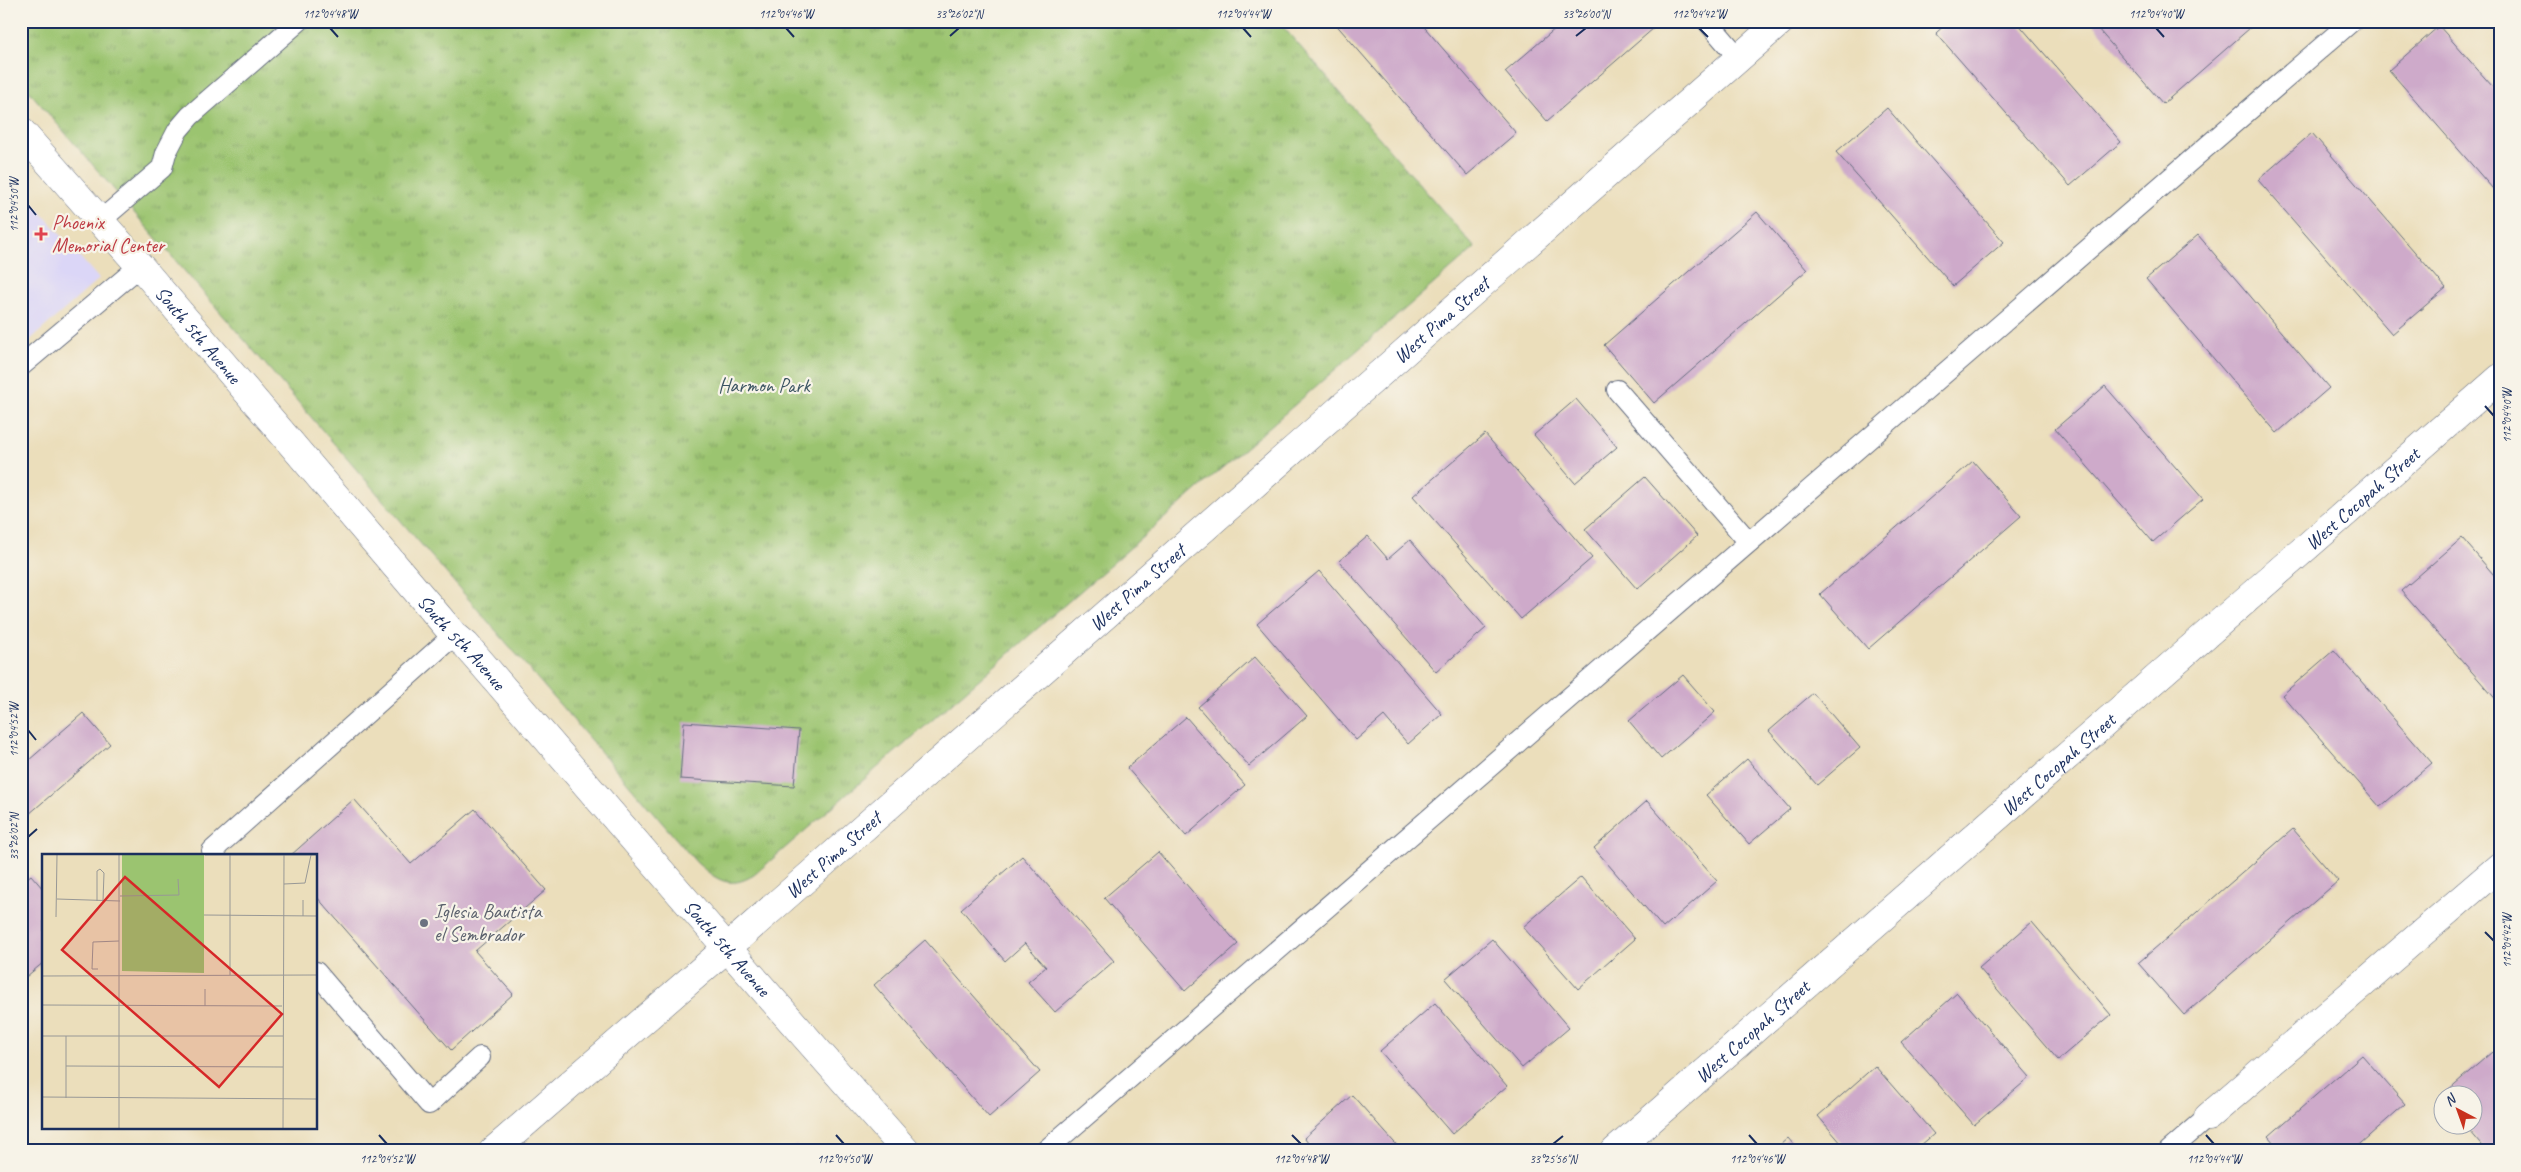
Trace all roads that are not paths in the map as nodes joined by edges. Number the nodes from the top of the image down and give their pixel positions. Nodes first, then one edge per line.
1 (299, 21) edge
2 (1707, 21) edge
3 (1781, 21) edge
4 (2352, 21) edge
5 (1738, 57) junction
6 (21, 131) edge
7 (100, 221) junction
8 (140, 266) junction
9 (21, 366) edge
10 (2500, 378) edge
11 (1617, 390) dead end
12 (1749, 542) junction
13 (454, 635) junction
14 (215, 854) edge
15 (2500, 866) edge
16 (727, 948) junction
17 (318, 974) edge
18 (480, 1057) dead end
19 (2208, 1117) joint
20 (492, 1151) edge
21 (906, 1151) edge
22 (1045, 1151) edge
23 (1615, 1151) edge
24 (2169, 1151) edge

1 - 7 lane
2 - 5 lane
3 - 5 street, West Pima Street
4 - 12 lane
5 - 16 street, West Pima Street
6 - 7 street, South 5th Avenue
7 - 8 street, South 5th Avenue
8 - 9 lane
8 - 13 street, South 5th Avenue
10 - 23 street, West Cocopah Street
11 - 12 lane
12 - 22 lane
13 - 14 lane
13 - 16 street, South 5th Avenue
15 - 19 street
16 - 20 street, West Pima Street
16 - 21 street, South 5th Avenue
17 - 18 lane
19 - 24 lane

